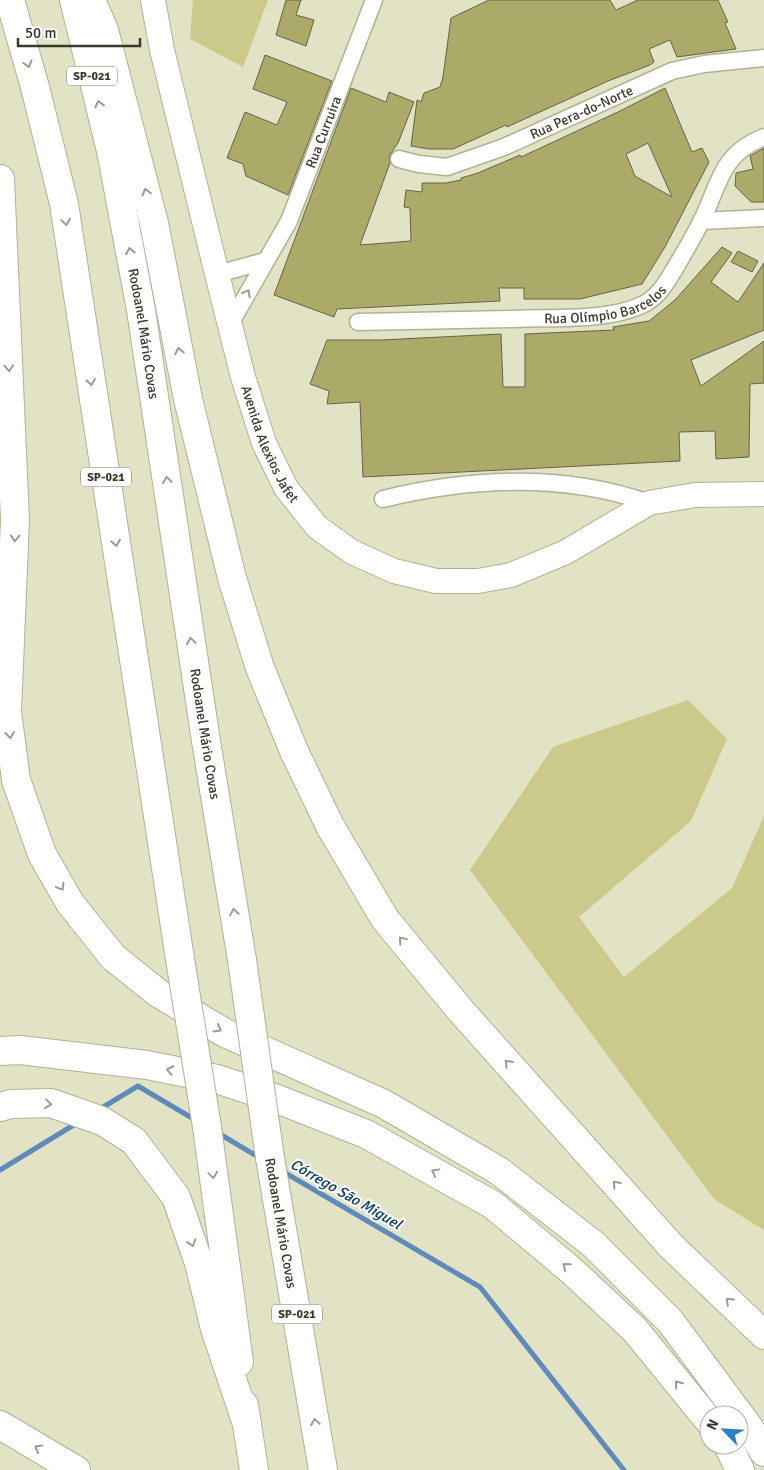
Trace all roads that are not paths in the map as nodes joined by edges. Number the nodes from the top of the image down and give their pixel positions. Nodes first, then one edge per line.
1 (10, 0) edge
2 (74, 0) edge
3 (91, 0) edge
4 (153, 0) edge
5 (374, 0) edge
6 (764, 58) edge
7 (764, 137) edge
8 (399, 158) dead end
9 (0, 179) edge
10 (764, 218) edge
11 (702, 221) junction
12 (265, 261) junction
13 (216, 274) junction
14 (358, 322) dead end
15 (230, 324) junction
16 (14, 454) junction
17 (759, 489) edge
18 (383, 499) dead end
19 (649, 503) junction
20 (0, 516) edge
21 (0, 1051) edge
22 (0, 1107) edge
23 (764, 1335) edge
24 (699, 1409) edge
25 (247, 1424) junction
26 (0, 1425) edge
27 (764, 1452) edge
28 (733, 1455) edge
29 (252, 1460) edge
30 (76, 1470) edge
31 (323, 1470) edge
32 (740, 1470) edge

1 -> 25 highway, SP-021, bridge
31 -> 2 highway, Rodoanel Mário Covas / SP-021, bridge
23 -> 3 highway
4 - 13 main road, Avenida Alexios Jafet
5 - 12 street, Rua Curruira
6 - 8 street, Rua Pera-do-Norte
7 - 11 street, Rua Olímpio Barcelos
9 -> 16 highway
10 - 11 street
11 - 14 street, Rua Olímpio Barcelos
12 - 13 street
15 -> 12 street, Rua Curruira
13 - 15 main road, Avenida Alexios Jafet
15 - 19 main road, Avenida Alexios Jafet
16 - 20 highway
16 -> 27 highway
17 - 19 main road, Avenida Alexios Jafet
18 - 19 street, Avenida Alexios Jafet
24 -> 21 highway
22 -> 25 highway
25 - 29 highway, SP-021
30 -> 26 highway
28 - 32 highway

